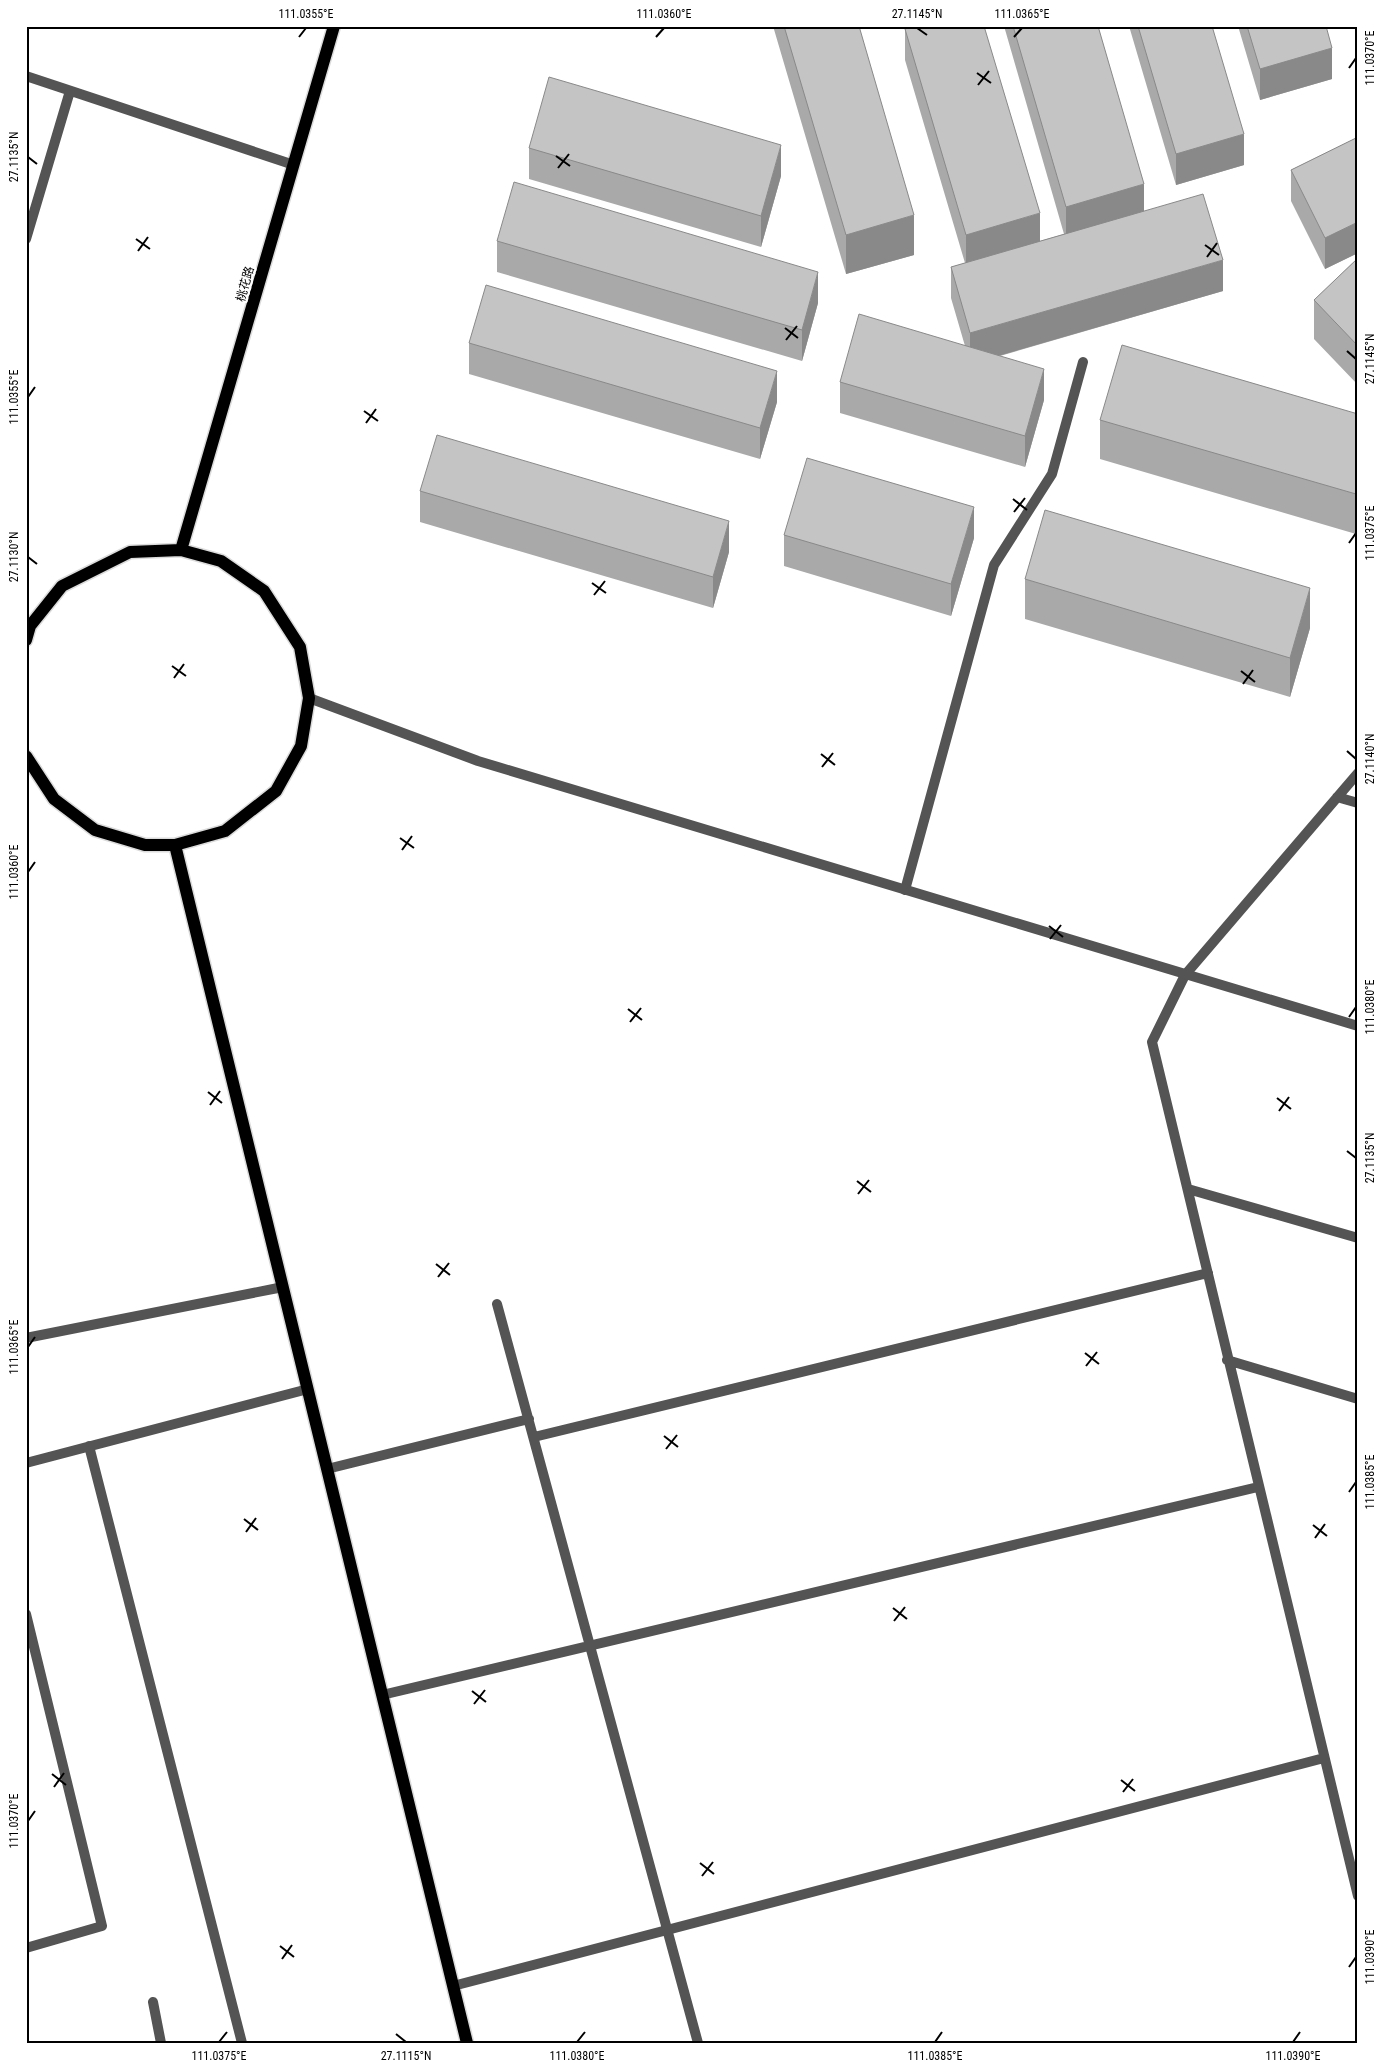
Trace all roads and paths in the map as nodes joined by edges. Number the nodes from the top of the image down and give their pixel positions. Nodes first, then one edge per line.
1 (334, 26) edge
2 (26, 76) edge
3 (70, 91) junction
4 (294, 164) junction
5 (26, 238) edge
6 (1083, 362) dead end
7 (181, 550) junction
8 (26, 640) edge
9 (309, 698) junction
10 (26, 756) edge
11 (1358, 773) edge
12 (1338, 797) junction
13 (1358, 803) edge
14 (175, 845) junction
15 (905, 890) junction
16 (1185, 975) junction
17 (1358, 1026) edge
18 (1188, 1190) junction
19 (1358, 1238) edge
20 (1208, 1273) junction
21 (283, 1287) junction
22 (498, 1304) dead end
23 (26, 1338) edge
24 (1227, 1360) junction
25 (308, 1389) junction
26 (1358, 1399) edge
27 (529, 1419) junction
28 (534, 1437) junction
29 (89, 1446) junction
30 (26, 1463) edge
31 (327, 1469) junction
32 (1258, 1487) junction
33 (26, 1614) edge
34 (590, 1645) junction
35 (382, 1694) junction
36 (1324, 1758) junction
37 (1358, 1896) edge
38 (667, 1929) junction
39 (26, 1948) edge
40 (453, 1986) junction
41 (152, 2002) dead end
42 (161, 2043) edge
43 (242, 2043) edge
44 (467, 2043) edge
45 (698, 2043) edge

1 - 4 main road, 桃花路
2 - 3 street
3 - 4 street
3 - 5 street
4 - 7 main road, 桃花路
6 - 15 street
7 - 8 main road
7 - 9 main road
9 - 14 main road
9 - 15 street
10 - 14 main road
11 - 12 street
12 - 13 street
12 - 16 street
14 - 21 main road
15 - 16 street
16 - 17 street
16 - 18 street
18 - 19 street
18 - 20 street
20 - 24 street
20 - 28 street
21 - 23 street
21 - 25 main road
22 - 27 street
24 - 26 street
24 - 32 street
25 - 29 street
25 - 31 main road
27 - 28 street
27 - 31 street
28 - 34 street
29 - 30 street
29 - 43 street
31 - 35 main road
32 - 34 street
32 - 36 street
33 - 39 street
34 - 35 street
34 - 38 street
35 - 40 main road
36 - 37 street
36 - 38 street
38 - 40 street
38 - 45 street
40 - 44 main road
41 - 42 street

